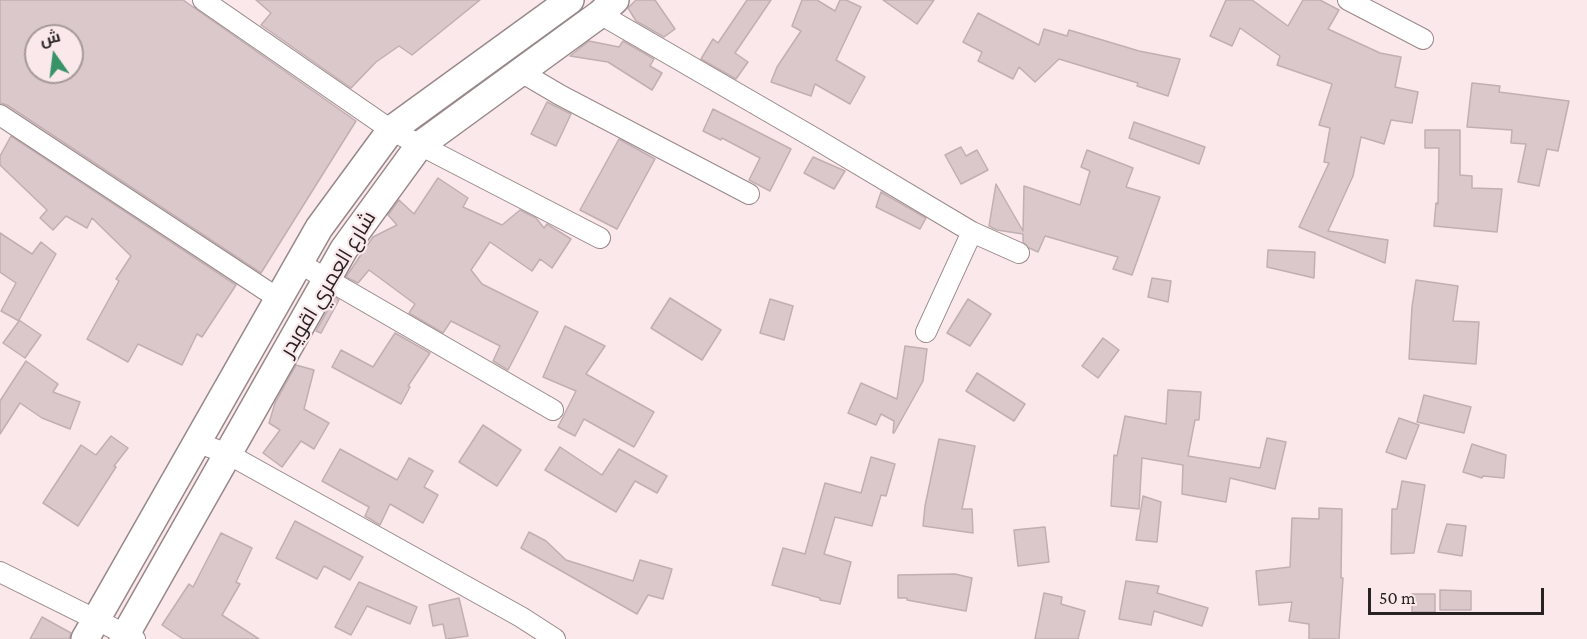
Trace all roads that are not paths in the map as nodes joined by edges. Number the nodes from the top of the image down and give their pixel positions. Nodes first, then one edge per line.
1 (203, 0) edge
2 (570, 0) edge
3 (1348, 0) edge
4 (607, 7) edge
5 (1423, 39) dead end
6 (521, 72) junction
7 (0, 115) edge
8 (391, 130) junction
9 (419, 146) junction
10 (749, 194) dead end
11 (972, 232) junction
12 (600, 238) dead end
13 (1019, 253) dead end
14 (299, 263) junction
15 (326, 280) junction
16 (279, 299) junction
17 (926, 332) dead end
18 (553, 410) dead end
19 (196, 442) junction
20 (228, 454) junction
21 (0, 572) edge
22 (91, 630) edge
23 (128, 638) edge
24 (555, 639) edge

1 - 8 street
2 - 8 street, شارع العمري اقويدر
3 - 5 street
4 - 6 street, شارع العمري اقويدر
4 - 11 street
6 - 9 street, شارع العمري اقويدر
6 - 10 street
7 - 16 street
8 - 9 street
8 - 14 street, شارع العمري اقويدر
9 - 12 street
9 - 15 street, شارع العمري اقويدر
11 - 13 street
11 - 17 street
14 - 15 street
14 - 16 street, شارع العمري اقويدر
15 - 18 street
15 - 20 street, شارع العمري اقويدر
16 - 19 street, شارع العمري اقويدر
19 - 20 street
19 - 22 street, شارع العمري اقويدر
20 - 23 street, شارع العمري اقويدر
20 - 24 street
21 - 22 street
22 - 23 street

